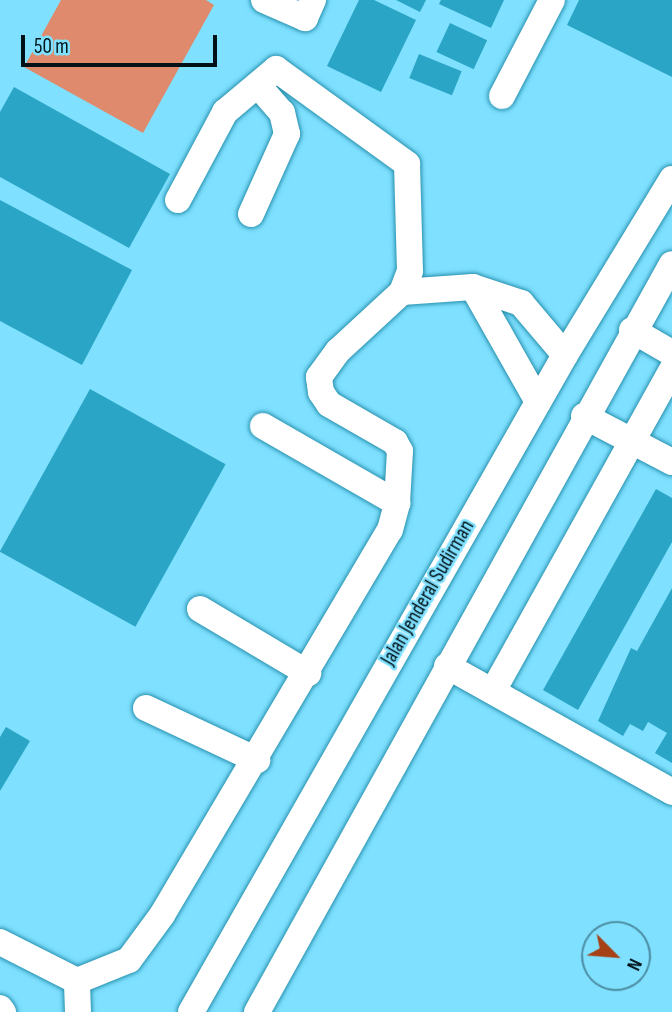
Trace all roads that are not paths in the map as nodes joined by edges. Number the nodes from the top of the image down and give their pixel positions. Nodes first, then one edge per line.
1 (264, 0) edge
2 (313, 0) edge
3 (552, 0) edge
4 (260, 87) junction
5 (502, 96) dead end
6 (672, 179) edge
7 (178, 200) dead end
8 (251, 214) dead end
9 (672, 264) edge
10 (473, 287) junction
11 (402, 292) junction
12 (632, 330) junction
13 (672, 353) edge
14 (565, 355) junction
15 (672, 370) edge
16 (538, 402) junction
17 (584, 416) junction
18 (263, 426) dead end
19 (633, 441) junction
20 (672, 462) edge
21 (397, 503) junction
22 (200, 609) dead end
23 (447, 666) junction
24 (307, 673) junction
25 (493, 691) junction
26 (146, 708) dead end
27 (257, 760) junction
28 (672, 792) edge
29 (0, 942) edge
30 (77, 981) junction
31 (78, 1012) edge
32 (191, 1012) edge
33 (257, 1012) edge

1 - 2 street
3 - 5 street
4 - 7 street
4 - 8 street
4 - 11 street
6 - 14 street, Jalan Jenderal Sudirman
9 - 12 street
10 - 11 street
10 - 14 street
10 - 16 street
11 - 21 street
12 - 13 street
12 - 17 street
14 - 16 street, Jalan Jenderal Sudirman
15 - 19 street
16 - 32 street, Jalan Jenderal Sudirman
17 - 19 street
17 - 23 street
18 - 21 street
19 - 20 street
19 - 25 street
21 - 24 street
22 - 24 street
23 - 25 street
23 - 33 street
24 - 27 street
25 - 28 street
26 - 27 street
27 - 30 street
29 - 30 street
30 - 31 street

